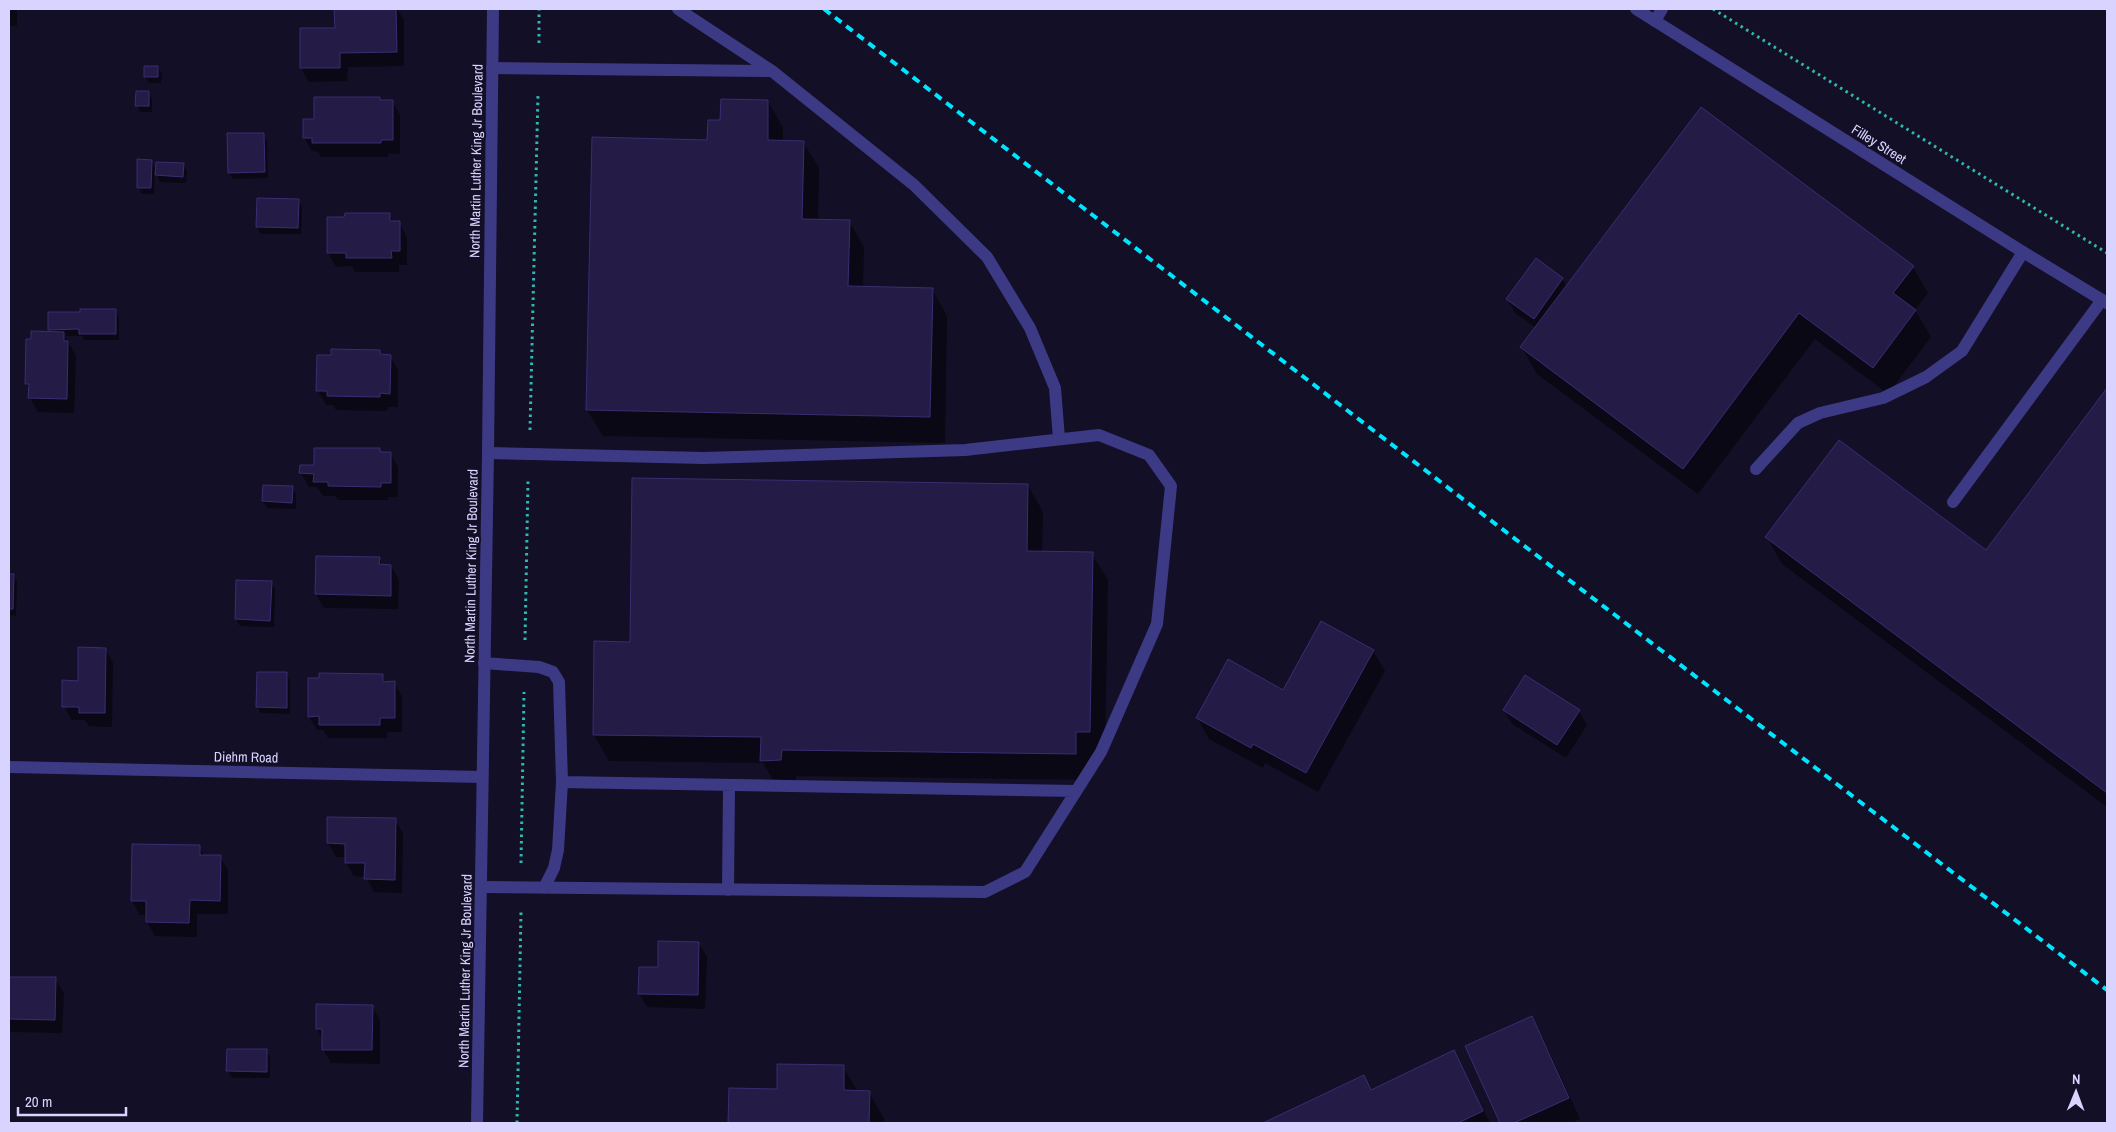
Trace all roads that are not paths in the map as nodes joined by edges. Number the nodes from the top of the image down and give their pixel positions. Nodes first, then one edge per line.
1 (493, 9) edge
2 (678, 9) edge
3 (1636, 9) edge
4 (1662, 9) edge
5 (1655, 21) junction
6 (492, 68) junction
7 (772, 71) junction
8 (2023, 252) junction
9 (2104, 301) edge
10 (1060, 439) junction
11 (488, 453) junction
12 (1756, 469) dead end
13 (1953, 502) dead end
14 (484, 662) junction
15 (9, 767) edge
16 (482, 777) junction
17 (562, 782) junction
18 (729, 786) junction
19 (1076, 791) junction
20 (481, 887) junction
21 (544, 888) junction
22 (728, 890) junction
23 (477, 1123) edge

1 - 6 street, North Martin Luther King Jr Boulevard
2 - 7 street
3 - 5 street, Filley Street
4 - 5 street
5 - 8 street, Filley Street
6 - 7 street
6 - 11 street, North Martin Luther King Jr Boulevard
7 - 10 street
8 - 9 street, Filley Street
8 - 12 street
9 - 13 street
10 - 11 street
10 - 19 street
11 - 14 street, North Martin Luther King Jr Boulevard
14 - 16 street, North Martin Luther King Jr Boulevard
14 - 17 street
15 - 16 street, Diehm Road
16 - 20 street, North Martin Luther King Jr Boulevard
17 - 18 street
17 - 21 street
18 - 19 street
18 - 22 street
19 - 22 street
20 - 21 street
20 - 23 street, North Martin Luther King Jr Boulevard
21 - 22 street

